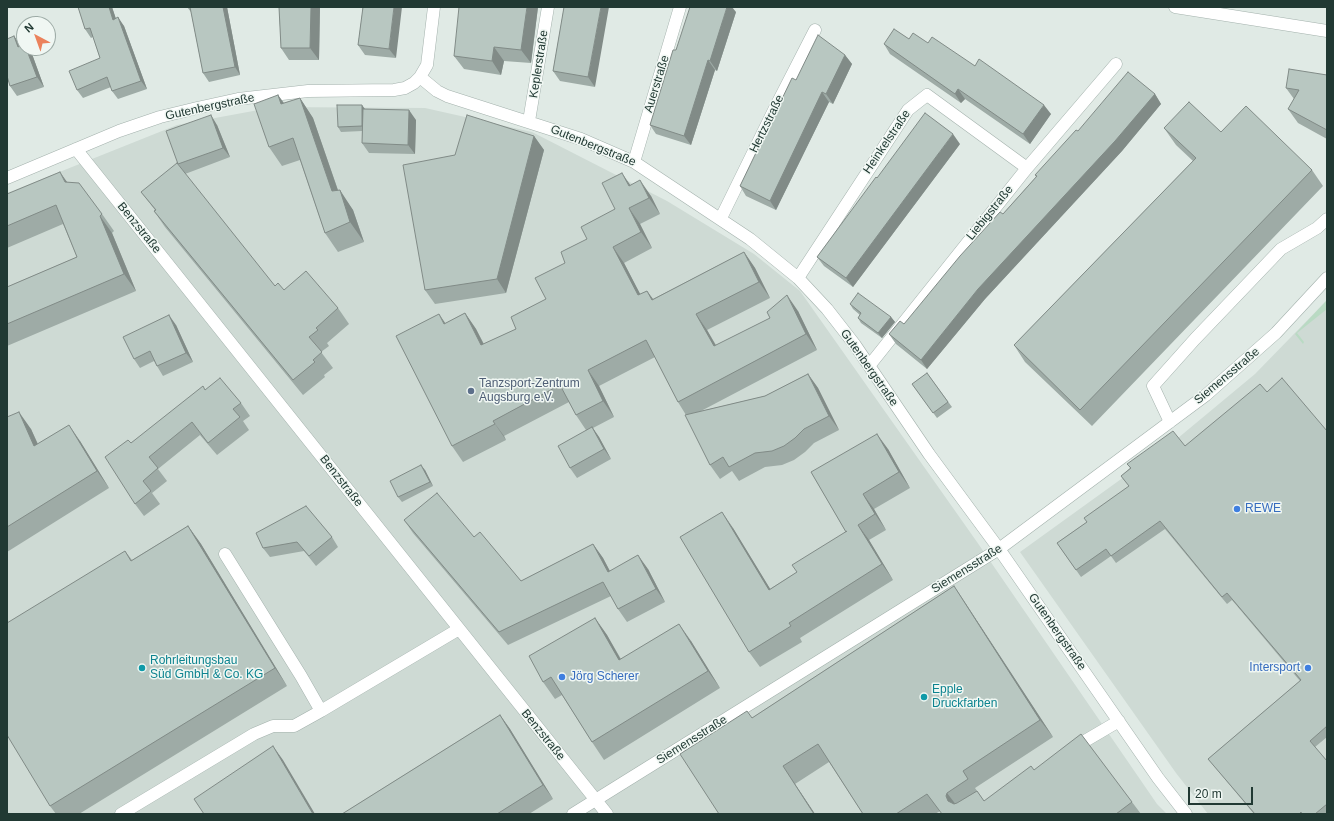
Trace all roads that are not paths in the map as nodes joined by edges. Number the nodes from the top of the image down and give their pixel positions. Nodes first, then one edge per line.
1 (434, 7) edge
2 (548, 7) edge
3 (680, 7) edge
4 (1175, 7) edge
5 (815, 30) dead end
6 (1327, 31) edge
7 (1116, 64) dead end
8 (420, 77) junction
9 (529, 121) junction
10 (76, 149) junction
11 (634, 162) junction
12 (1027, 168) junction
13 (7, 178) edge
14 (721, 218) junction
15 (1327, 219) edge
16 (798, 278) junction
17 (1327, 278) edge
18 (868, 366) junction
19 (1170, 422) junction
20 (999, 549) junction
21 (225, 554) dead end
22 (459, 629) junction
23 (321, 711) junction
24 (1119, 721) junction
25 (1064, 754) edge
26 (595, 800) junction
27 (121, 814) edge
28 (573, 814) edge
29 (607, 814) edge
30 (1186, 814) edge

1 - 8 street
2 - 9 street, Keplerstraße
3 - 11 street, Auerstraße
4 - 6 street
5 - 14 street, Hertzstraße
7 - 12 street, Liebigstraße
8 - 9 street, Gutenbergstraße
8 - 10 street, Gutenbergstraße
9 - 11 street, Gutenbergstraße
10 - 13 street, Gutenbergstraße
10 - 22 street, Benzstraße
11 - 14 street, Gutenbergstraße
12 - 16 street, Heinkelstraße
12 - 18 street, Liebigstraße
14 - 16 street, Gutenbergstraße
15 - 19 street
16 - 18 street, Gutenbergstraße
17 - 19 street, Siemensstraße
18 - 20 street, Gutenbergstraße
19 - 20 street, Siemensstraße
20 - 24 street, Gutenbergstraße
20 - 26 street, Siemensstraße
21 - 23 street
22 - 23 street
22 - 26 street, Benzstraße
23 - 27 street
24 - 25 street
24 - 30 street, Gutenbergstraße
26 - 28 street, Siemensstraße
26 - 29 street, Benzstraße

